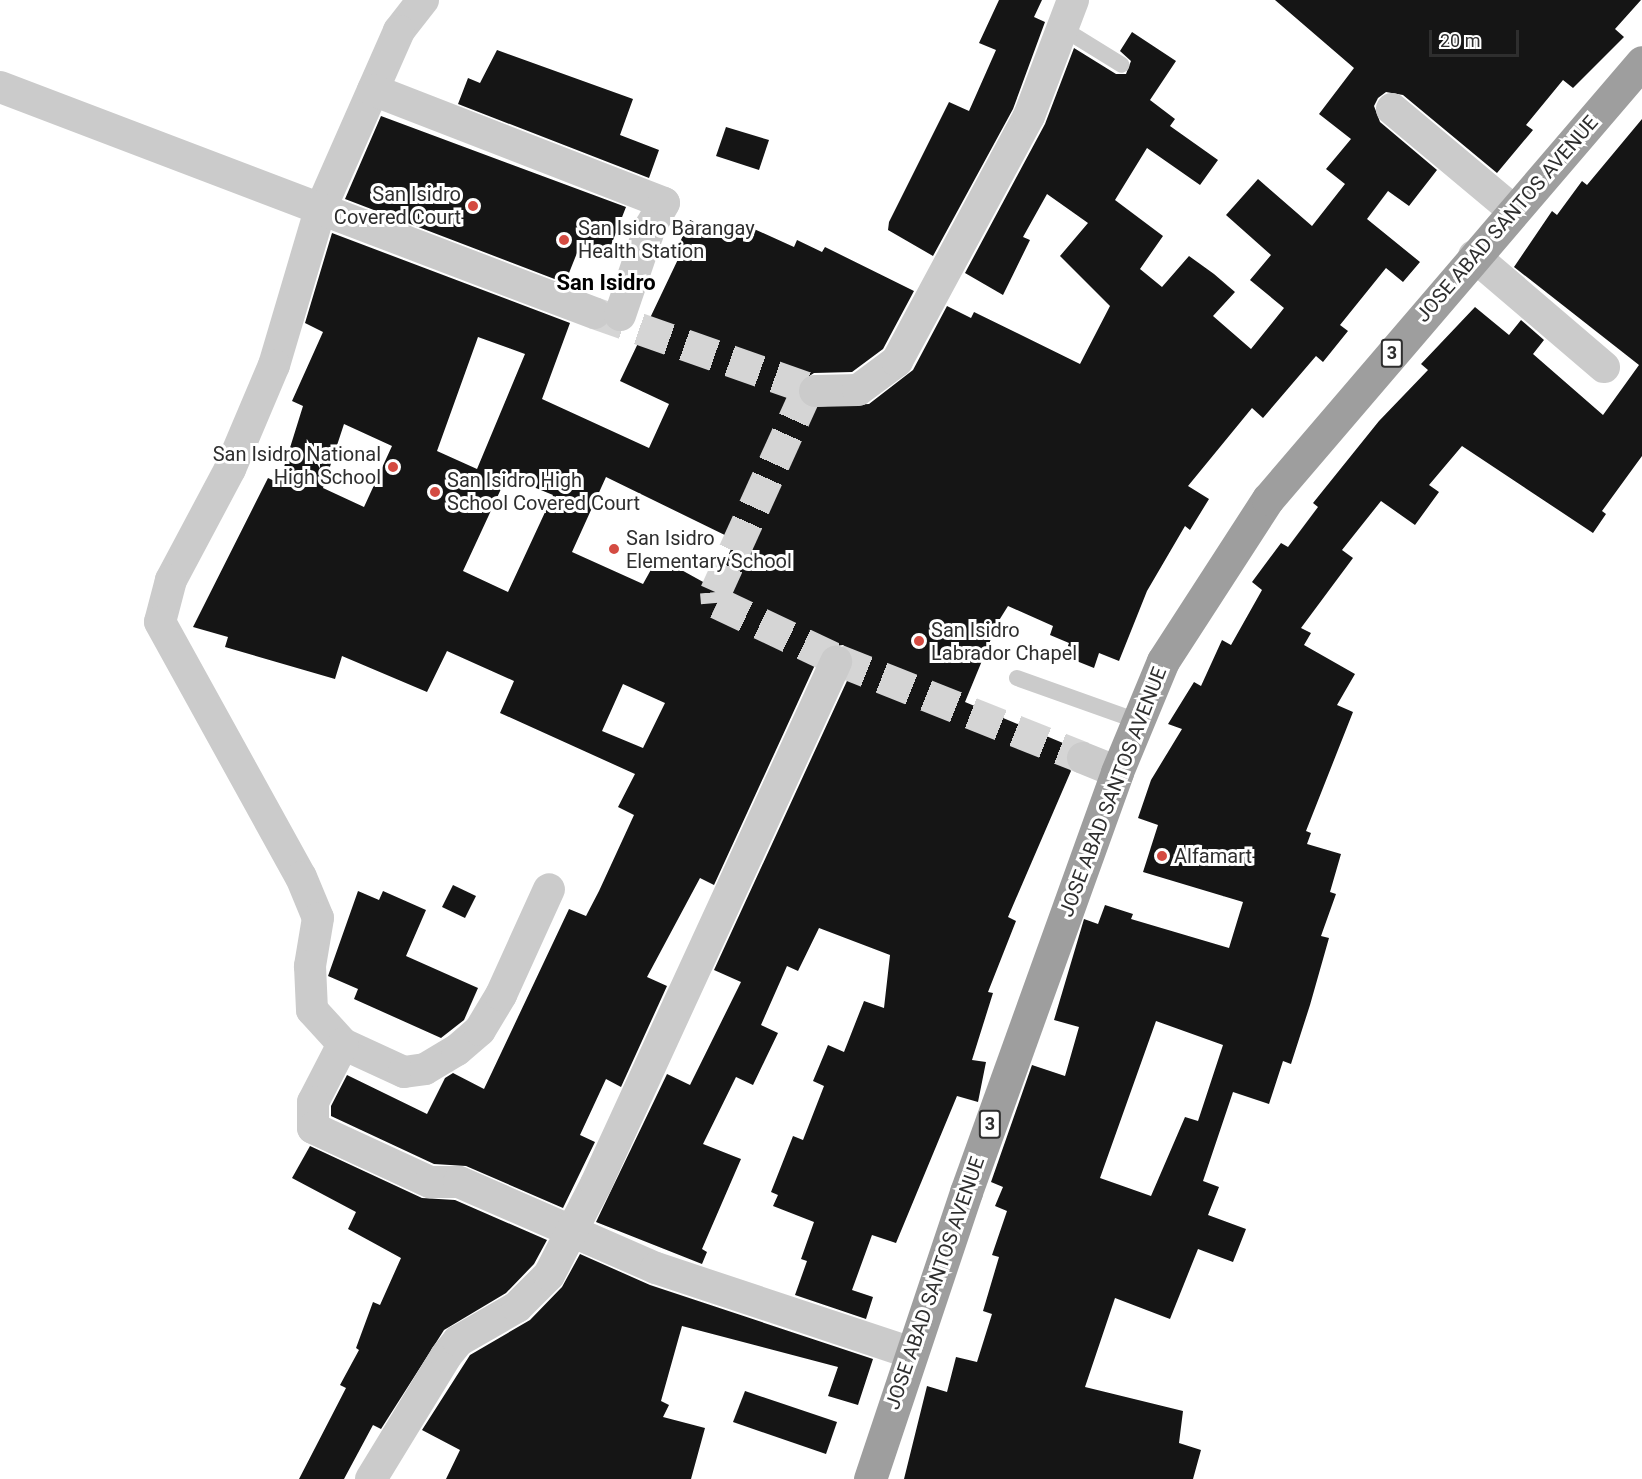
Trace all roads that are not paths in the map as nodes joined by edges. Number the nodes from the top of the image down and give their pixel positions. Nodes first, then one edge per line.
1 (423, 0) edge
2 (1068, 14) edge
3 (1642, 62) edge
4 (1122, 65) dead end
5 (0, 87) edge
6 (374, 90) junction
7 (1392, 109) dead end
8 (320, 210) junction
9 (1514, 211) junction
10 (1474, 256) junction
11 (1604, 368) dead end
12 (814, 391) tunnel mouth
13 (836, 662) dead end
14 (1017, 678) dead end
15 (1138, 721) junction
16 (1083, 758) tunnel mouth
17 (1117, 772) junction
18 (549, 889) dead end
19 (343, 1044) junction
20 (570, 1228) junction
21 (909, 1352) junction
22 (371, 1479) edge
23 (870, 1479) edge

1 - 6 street
2 - 4 lane
2 - 12 street
3 - 9 highway, JOSE ABAD SANTOS AVENUE / 3
5 - 8 street
6 - 8 street
6 - 8 street
7 - 9 street
8 - 19 street
9 - 10 highway, JOSE ABAD SANTOS AVENUE / 3
10 - 11 street
10 - 15 highway, JOSE ABAD SANTOS AVENUE / 3
13 - 20 street
14 - 15 lane
15 - 17 highway, JOSE ABAD SANTOS AVENUE / 3
16 - 17 street
17 - 21 highway, JOSE ABAD SANTOS AVENUE / 3
18 - 19 street
19 - 20 street
20 - 21 street
20 - 22 street
21 - 23 highway, JOSE ABAD SANTOS AVENUE / 3

